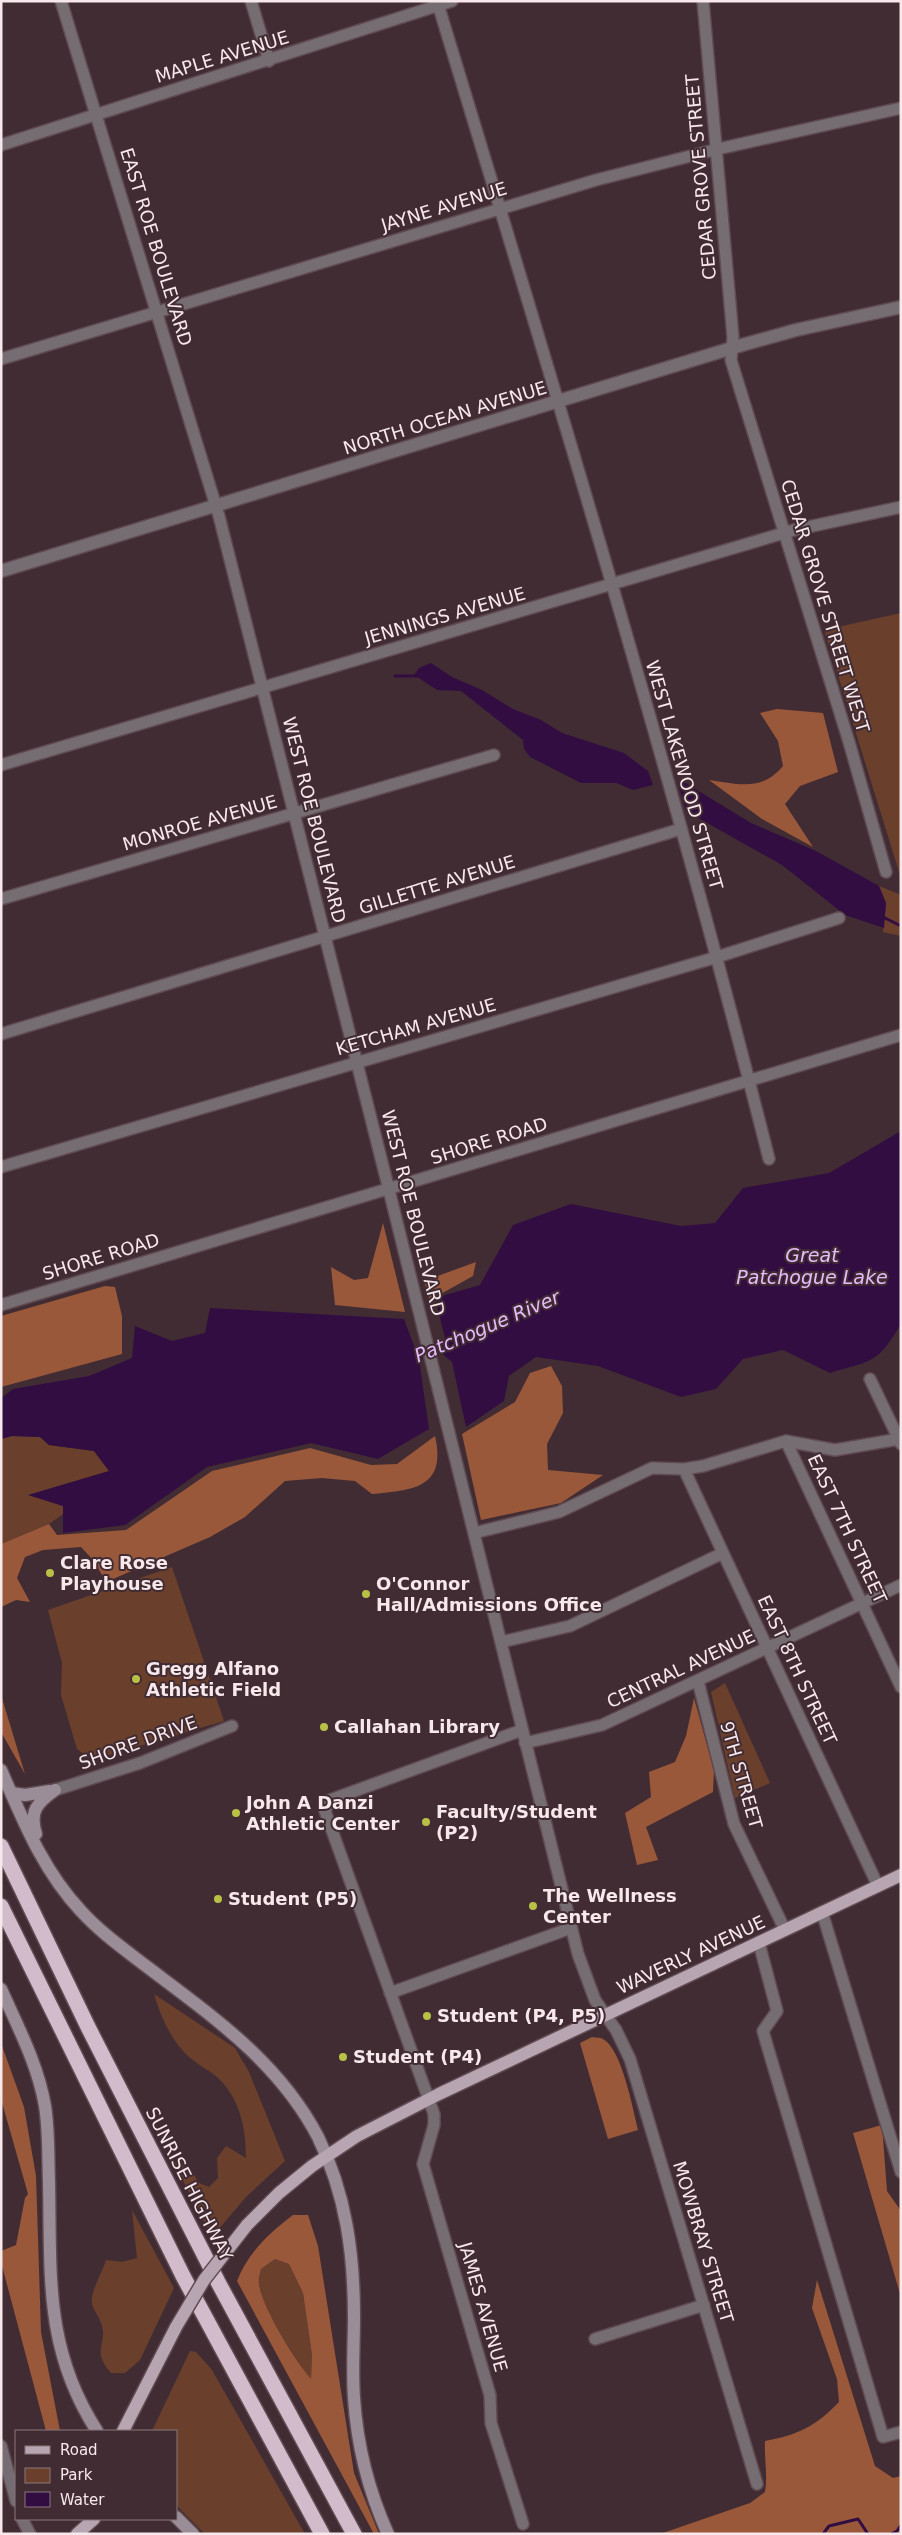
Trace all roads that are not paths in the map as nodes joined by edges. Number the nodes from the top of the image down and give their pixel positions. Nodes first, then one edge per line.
1 (61, 1) edge
2 (251, 1) edge
3 (452, 1) edge
4 (703, 1) edge
5 (437, 4) edge
6 (269, 61) junction
7 (901, 108) edge
8 (97, 115) junction
9 (1, 145) edge
10 (718, 149) junction
11 (501, 209) junction
12 (901, 307) edge
13 (157, 311) junction
14 (731, 350) junction
15 (1, 359) edge
16 (558, 402) junction
17 (216, 504) junction
18 (901, 507) edge
19 (784, 533) junction
20 (1, 571) edge
21 (611, 585) junction
22 (263, 688) junction
23 (494, 755) dead end
24 (1, 765) edge
25 (294, 814) junction
26 (681, 829) junction
27 (886, 872) dead end
28 (1, 899) edge
29 (839, 918) dead end
30 (325, 938) junction
31 (717, 957) junction
32 (1, 1034) edge
33 (901, 1035) edge
34 (357, 1062) junction
35 (749, 1081) junction
36 (769, 1159) dead end
37 (1, 1167) edge
38 (389, 1190) junction
39 (1, 1305) edge
40 (870, 1379) dead end
41 (900, 1440) edge
42 (786, 1442) junction
43 (684, 1469) junction
44 (474, 1533) junction
45 (723, 1553) junction
46 (901, 1585) edge
47 (862, 1603) junction
48 (501, 1642) junction
49 (768, 1648) junction
50 (698, 1681) junction
51 (901, 1687) edge
52 (232, 1726) dead end
53 (522, 1730) junction
54 (525, 1744) junction
55 (1, 1770) edge
56 (55, 1790) junction
57 (11, 1793) junction
58 (1, 1846) edge
59 (45, 1865) junction
60 (901, 1875) edge
61 (878, 1886) junction
62 (1, 1906) edge
63 (822, 1912) junction
64 (1, 1928) edge
65 (571, 1928) junction
66 (785, 1930) junction
67 (759, 1943) junction
68 (1, 1989) edge
69 (390, 1993) junction
70 (605, 2015) junction
71 (68, 2043) junction
72 (428, 2100) junction
73 (326, 2155) junction
74 (901, 2172) edge
75 (704, 2305) junction
76 (595, 2339) dead end
77 (96, 2430) edge
78 (124, 2430) edge
79 (901, 2432) edge
80 (1, 2446) edge
81 (757, 2484) dead end
82 (15, 2498) edge
83 (178, 2519) edge
84 (23, 2520) edge
85 (80, 2520) edge
86 (93, 2520) edge
87 (523, 2524) dead end
88 (30, 2534) edge
89 (73, 2534) edge
90 (77, 2534) edge
91 (193, 2534) edge
92 (322, 2534) edge
93 (354, 2534) edge
94 (388, 2534) edge

1 - 8 street, EAST ROE BOULEVARD
2 - 6 street
3 - 5 street, MAPLE AVENUE
4 - 10 street, CEDAR GROVE STREET
5 - 6 street, MAPLE AVENUE
5 - 11 street, WEST LAKEWOOD STREET
6 - 8 street, MAPLE AVENUE
7 - 10 street, JAYNE AVENUE
8 - 9 street, MAPLE AVENUE
8 - 13 street, EAST ROE BOULEVARD
10 - 11 street, JAYNE AVENUE
10 - 14 street, CEDAR GROVE STREET
11 - 13 street, JAYNE AVENUE
11 - 16 street, WEST LAKEWOOD STREET
12 - 14 street, NORTH OCEAN AVENUE
13 - 15 street, JAYNE AVENUE
13 - 17 street, EAST ROE BOULEVARD
14 - 16 street, NORTH OCEAN AVENUE
14 - 19 street, CEDAR GROVE STREET WEST
16 - 17 street, NORTH OCEAN AVENUE
16 - 21 street, WEST LAKEWOOD STREET
17 - 20 street, NORTH OCEAN AVENUE
17 - 22 street, WEST ROE BOULEVARD
18 - 19 street, JENNINGS AVENUE
19 - 21 street, JENNINGS AVENUE
19 - 27 street, CEDAR GROVE STREET WEST
21 - 22 street, JENNINGS AVENUE
21 - 26 street, WEST LAKEWOOD STREET
22 - 24 street, JENNINGS AVENUE
22 - 25 street, WEST ROE BOULEVARD
23 - 25 street, MONROE AVENUE
25 - 28 street, MONROE AVENUE
25 - 30 street, WEST ROE BOULEVARD
26 - 30 street, GILLETTE AVENUE
26 - 31 street, WEST LAKEWOOD STREET
29 - 31 street, KETCHAM AVENUE
30 - 32 street, GILLETTE AVENUE
30 - 34 street, WEST ROE BOULEVARD
31 - 34 street, KETCHAM AVENUE
31 - 35 street, WEST LAKEWOOD STREET
33 - 35 street, SHORE ROAD
34 - 37 street, KETCHAM AVENUE
34 - 38 street, WEST ROE BOULEVARD
35 - 36 street, WEST LAKEWOOD STREET
35 - 38 street, SHORE ROAD
38 - 39 street, SHORE ROAD
38 - 44 street, WEST ROE BOULEVARD
40 - 41 street
41 - 42 street
42 - 43 street
42 - 47 street, EAST 7TH STREET
43 - 44 street
43 - 45 street, EAST 8TH STREET
44 - 48 street, WEST ROE BOULEVARD
45 - 48 street
45 - 49 street, EAST 8TH STREET
46 - 47 street, CENTRAL AVENUE
47 - 49 street, CENTRAL AVENUE
47 - 51 street, EAST 7TH STREET
48 - 53 street, WEST ROE BOULEVARD
49 - 50 street, CENTRAL AVENUE
49 - 61 street, EAST 8TH STREET
50 - 54 street, CENTRAL AVENUE
50 - 66 street, 9TH STREET
52 - 56 street, SHORE DRIVE
53 - 54 street, WEST ROE BOULEVARD
53 - 69 street, JAMES AVENUE
54 - 65 street, WEST ROE BOULEVARD
55 - 57 main road
56 - 57 main road
56 - 59 main road
57 - 59 main road
58 - 93 highway, SUNRISE HIGHWAY
59 - 73 main road
60 - 61 main road, WAVERLY AVENUE
61 - 63 main road, WAVERLY AVENUE
62 - 71 highway
63 - 66 main road, WAVERLY AVENUE
63 - 74 street
64 - 71 highway
65 - 69 street
65 - 70 street, WEST ROE BOULEVARD
66 - 67 main road, WAVERLY AVENUE
67 - 70 main road, WAVERLY AVENUE
67 - 79 street
68 - 77 main road
69 - 72 street, JAMES AVENUE
70 - 72 main road, WAVERLY AVENUE
70 - 75 street, MOWBRAY STREET
71 - 92 highway
72 - 73 main road, WAVERLY AVENUE
72 - 87 street, JAMES AVENUE
73 - 78 main road, WAVERLY AVENUE, bridge
73 - 94 main road
75 - 76 street
75 - 81 street, MOWBRAY STREET
80 - 82 street
83 - 91 main road
84 - 88 street
85 - 89 main road
86 - 90 main road

